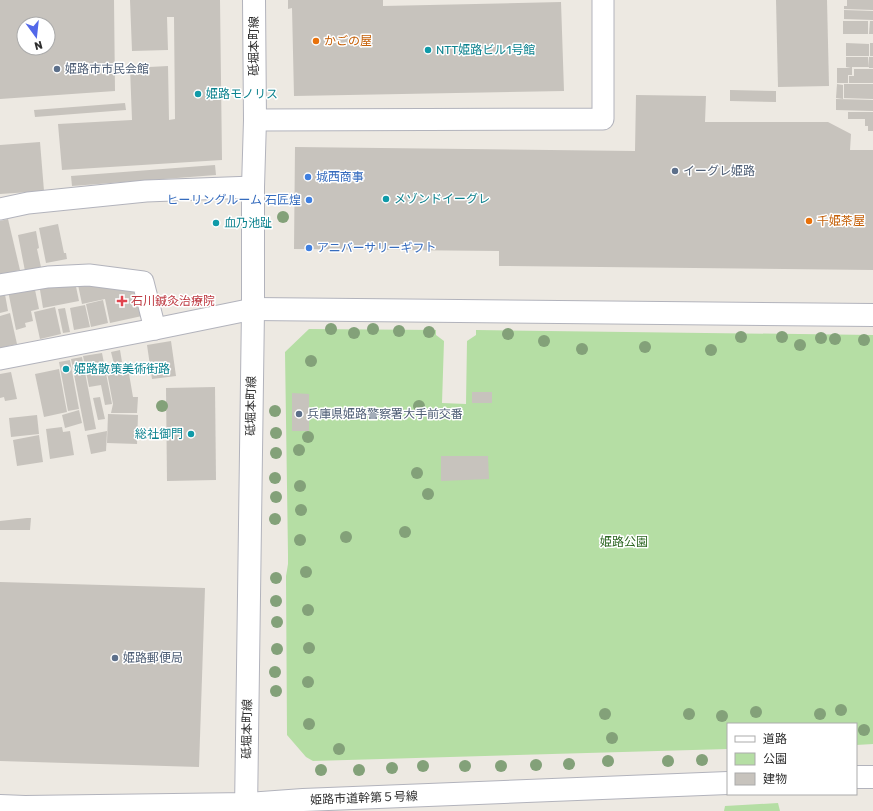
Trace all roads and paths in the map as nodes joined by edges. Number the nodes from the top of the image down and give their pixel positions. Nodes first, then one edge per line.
1 (254, 0) edge
2 (603, 0) edge
3 (255, 120) junction
4 (253, 187) junction
5 (0, 208) edge
6 (0, 285) edge
7 (253, 309) junction
8 (873, 315) edge
9 (155, 329) junction
10 (0, 359) edge
11 (857, 777) edge
12 (873, 777) edge
13 (727, 783) edge
14 (0, 806) edge
15 (247, 808) edge

1 - 3 street, 砥堀本町線
2 - 3 street
3 - 4 street, 砥堀本町線
4 - 5 street
4 - 7 street, 砥堀本町線
6 - 9 street
7 - 8 street
7 - 9 street
7 - 15 street, 砥堀本町線
9 - 10 street
11 - 12 street
13 - 15 street, 姫路市道幹第５号線
14 - 15 street, 姫路市道幹第５号線

